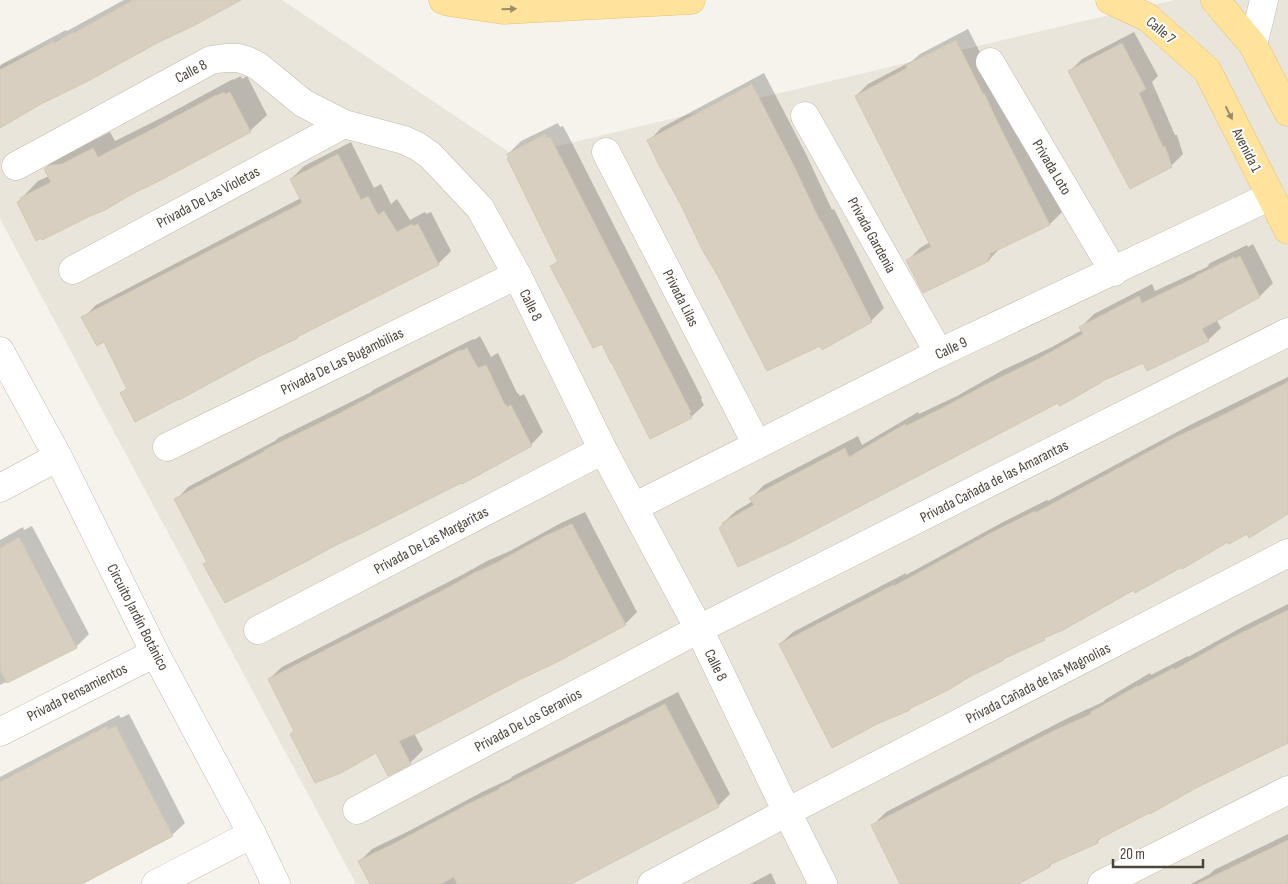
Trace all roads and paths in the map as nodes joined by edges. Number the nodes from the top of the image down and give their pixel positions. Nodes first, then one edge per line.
1 (444, 0) edge
2 (691, 0) edge
3 (1110, 0) edge
4 (1215, 0) edge
5 (1264, 0) edge
6 (1253, 46) junction
7 (990, 62) dead end
8 (1207, 70) joint
9 (1286, 103) edge
10 (805, 116) dead end
11 (344, 124) junction
12 (606, 152) dead end
13 (16, 166) dead end
14 (1271, 196) junction
15 (1288, 230) edge
16 (73, 270) dead end
17 (1114, 272) junction
18 (517, 275) junction
19 (1288, 332) edge
20 (0, 351) edge
21 (939, 353) junction
22 (757, 445) junction
23 (167, 447) dead end
24 (603, 450) junction
25 (58, 457) junction
26 (0, 488) edge
27 (634, 507) junction
28 (1288, 553) edge
29 (699, 629) junction
30 (258, 630) dead end
31 (155, 653) junction
32 (0, 732) edge
33 (1288, 790) edge
34 (356, 810) dead end
35 (787, 812) junction
36 (252, 834) junction
37 (156, 884) edge
38 (276, 884) edge
39 (652, 884) edge
40 (823, 884) edge
41 (1102, 884) edge

1 -> 2 main road
3 - 8 main road, Calle 7
4 - 6 main road
5 - 6 street
6 - 9 main road
7 - 17 street, Privada Loto
8 -> 14 main road, Avenida 1
10 - 21 street, Privada Gardenia
11 - 13 street, Calle 8
11 - 16 street, Privada De Las Violetas
11 - 18 street, Calle 8
12 - 22 street, Privada Lilas
14 - 15 main road, Avenida 1
14 - 17 street, Calle 9
17 - 21 street, Calle 9
18 - 23 street, Privada De Las Bugambilias
18 - 24 street, Calle 8
19 - 29 street, Privada Cañada de las Amarantas
20 - 25 street, Circuito Jardín Botánico
21 - 22 street, Calle 9
22 - 27 street, Calle 9
24 - 27 street, Calle 8
24 - 30 street, Privada De Las Margaritas
25 - 26 street
25 - 31 street, Circuito Jardín Botánico
27 - 29 street, Calle 8
28 - 35 street, Privada Cañada de las Magnolias
29 - 34 street, Privada De Los Geranios
29 - 35 street, Calle 8
31 - 32 street, Privada Pensamientos
31 - 36 street, Circuito Jardín Botánico
33 - 41 street
35 - 39 street, Privada Cañada de las Magnolias
35 - 40 street, Calle 8
36 - 37 street
36 - 38 street, Circuito Jardín Botánico

